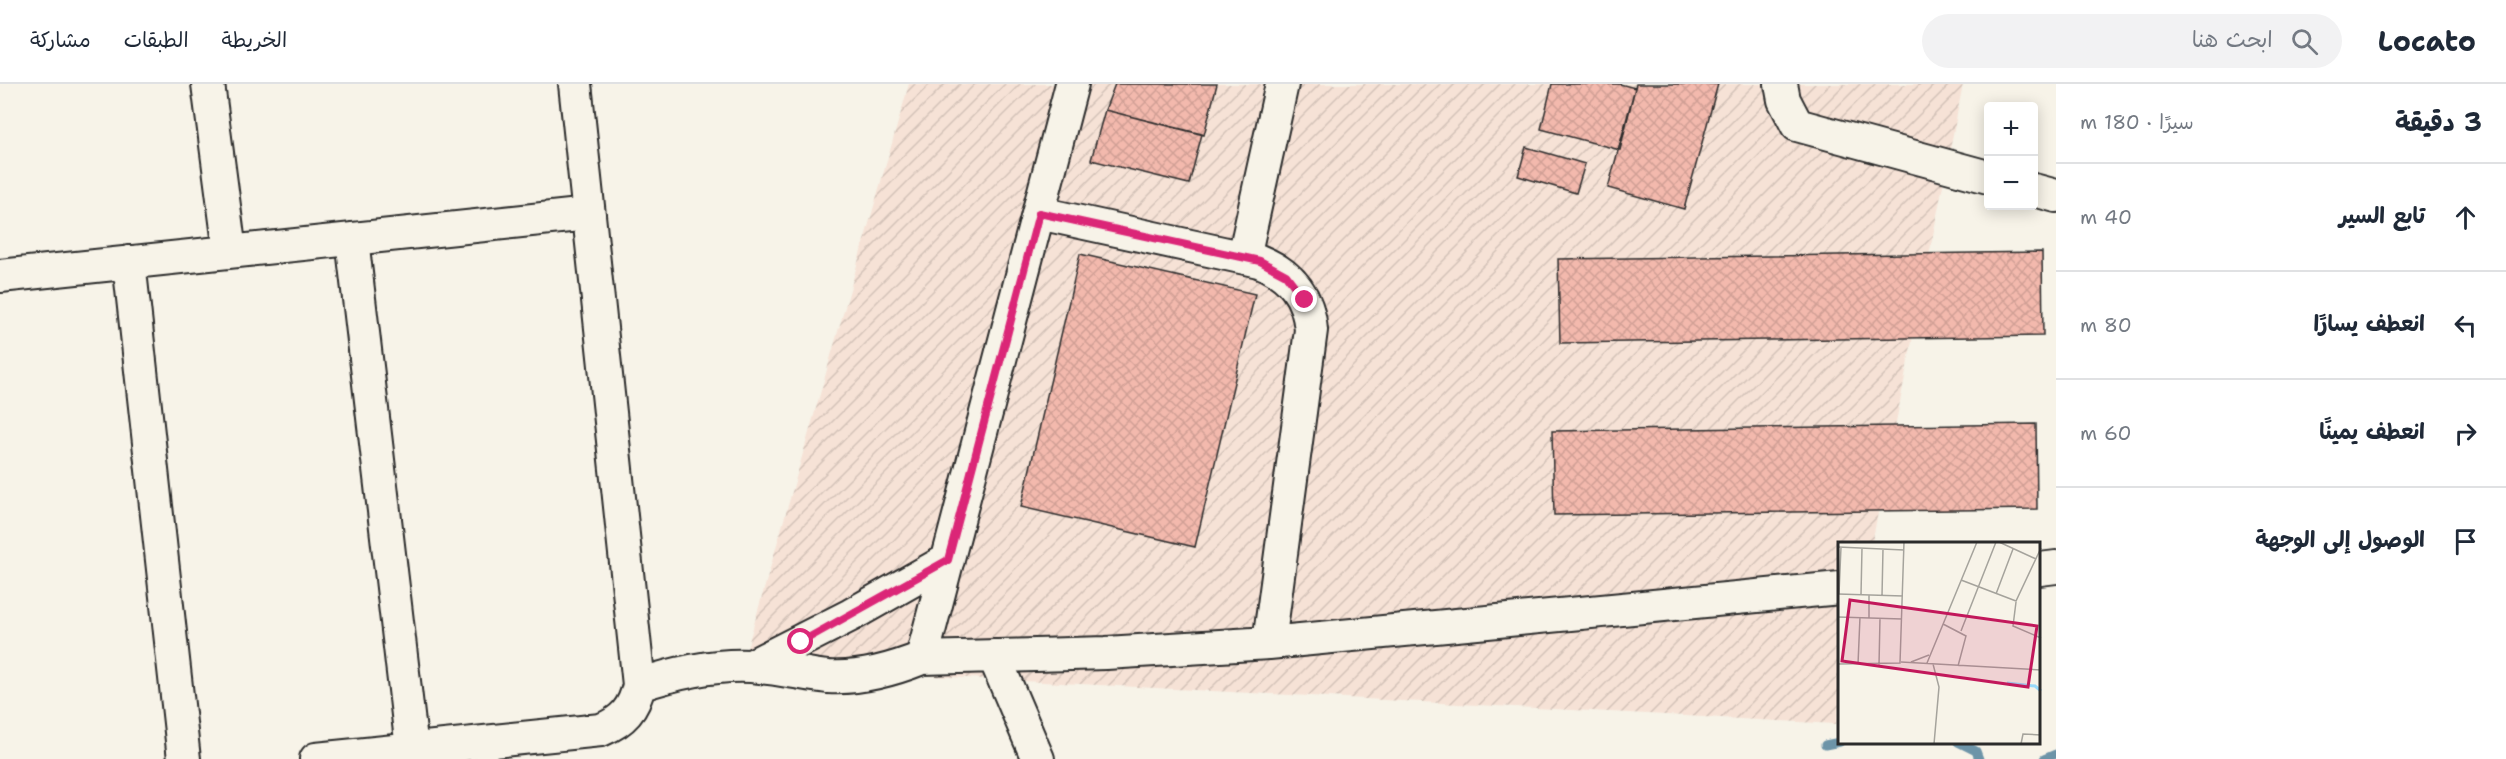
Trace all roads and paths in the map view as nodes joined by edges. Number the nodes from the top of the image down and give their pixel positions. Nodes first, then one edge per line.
1 (208, 84) edge
2 (575, 84) edge
3 (1072, 84) edge
4 (1282, 84) edge
5 (1781, 84) edge
6 (1984, 176) edge
7 (2038, 191) edge
8 (2056, 196) edge
9 (1039, 213) junction
10 (589, 214) junction
11 (352, 239) junction
12 (230, 252) junction
13 (1244, 257) junction
14 (129, 262) junction
15 (0, 276) edge
16 (948, 560) junction
17 (2056, 567) edge
18 (2041, 569) edge
19 (1838, 588) edge
20 (1269, 643) junction
21 (993, 656) junction
22 (922, 658) junction
23 (751, 666) junction
24 (639, 685) junction
25 (412, 749) junction
26 (184, 759) edge
27 (316, 759) edge
28 (1038, 759) edge

1 - 12 street
2 - 10 street
3 - 9 street
4 - 13 street
5 - 6 street
7 - 8 street
9 - 13 street
9 - 16 street
10 - 11 street
10 - 24 street
11 - 12 street
11 - 25 street
12 - 14 street
13 - 20 street
14 - 15 street
14 - 26 street
16 - 22 street
16 - 23 street
17 - 18 street
19 - 20 street
20 - 21 street
21 - 22 street
21 - 28 street
22 - 23 street
23 - 24 street
24 - 25 street
25 - 27 street

